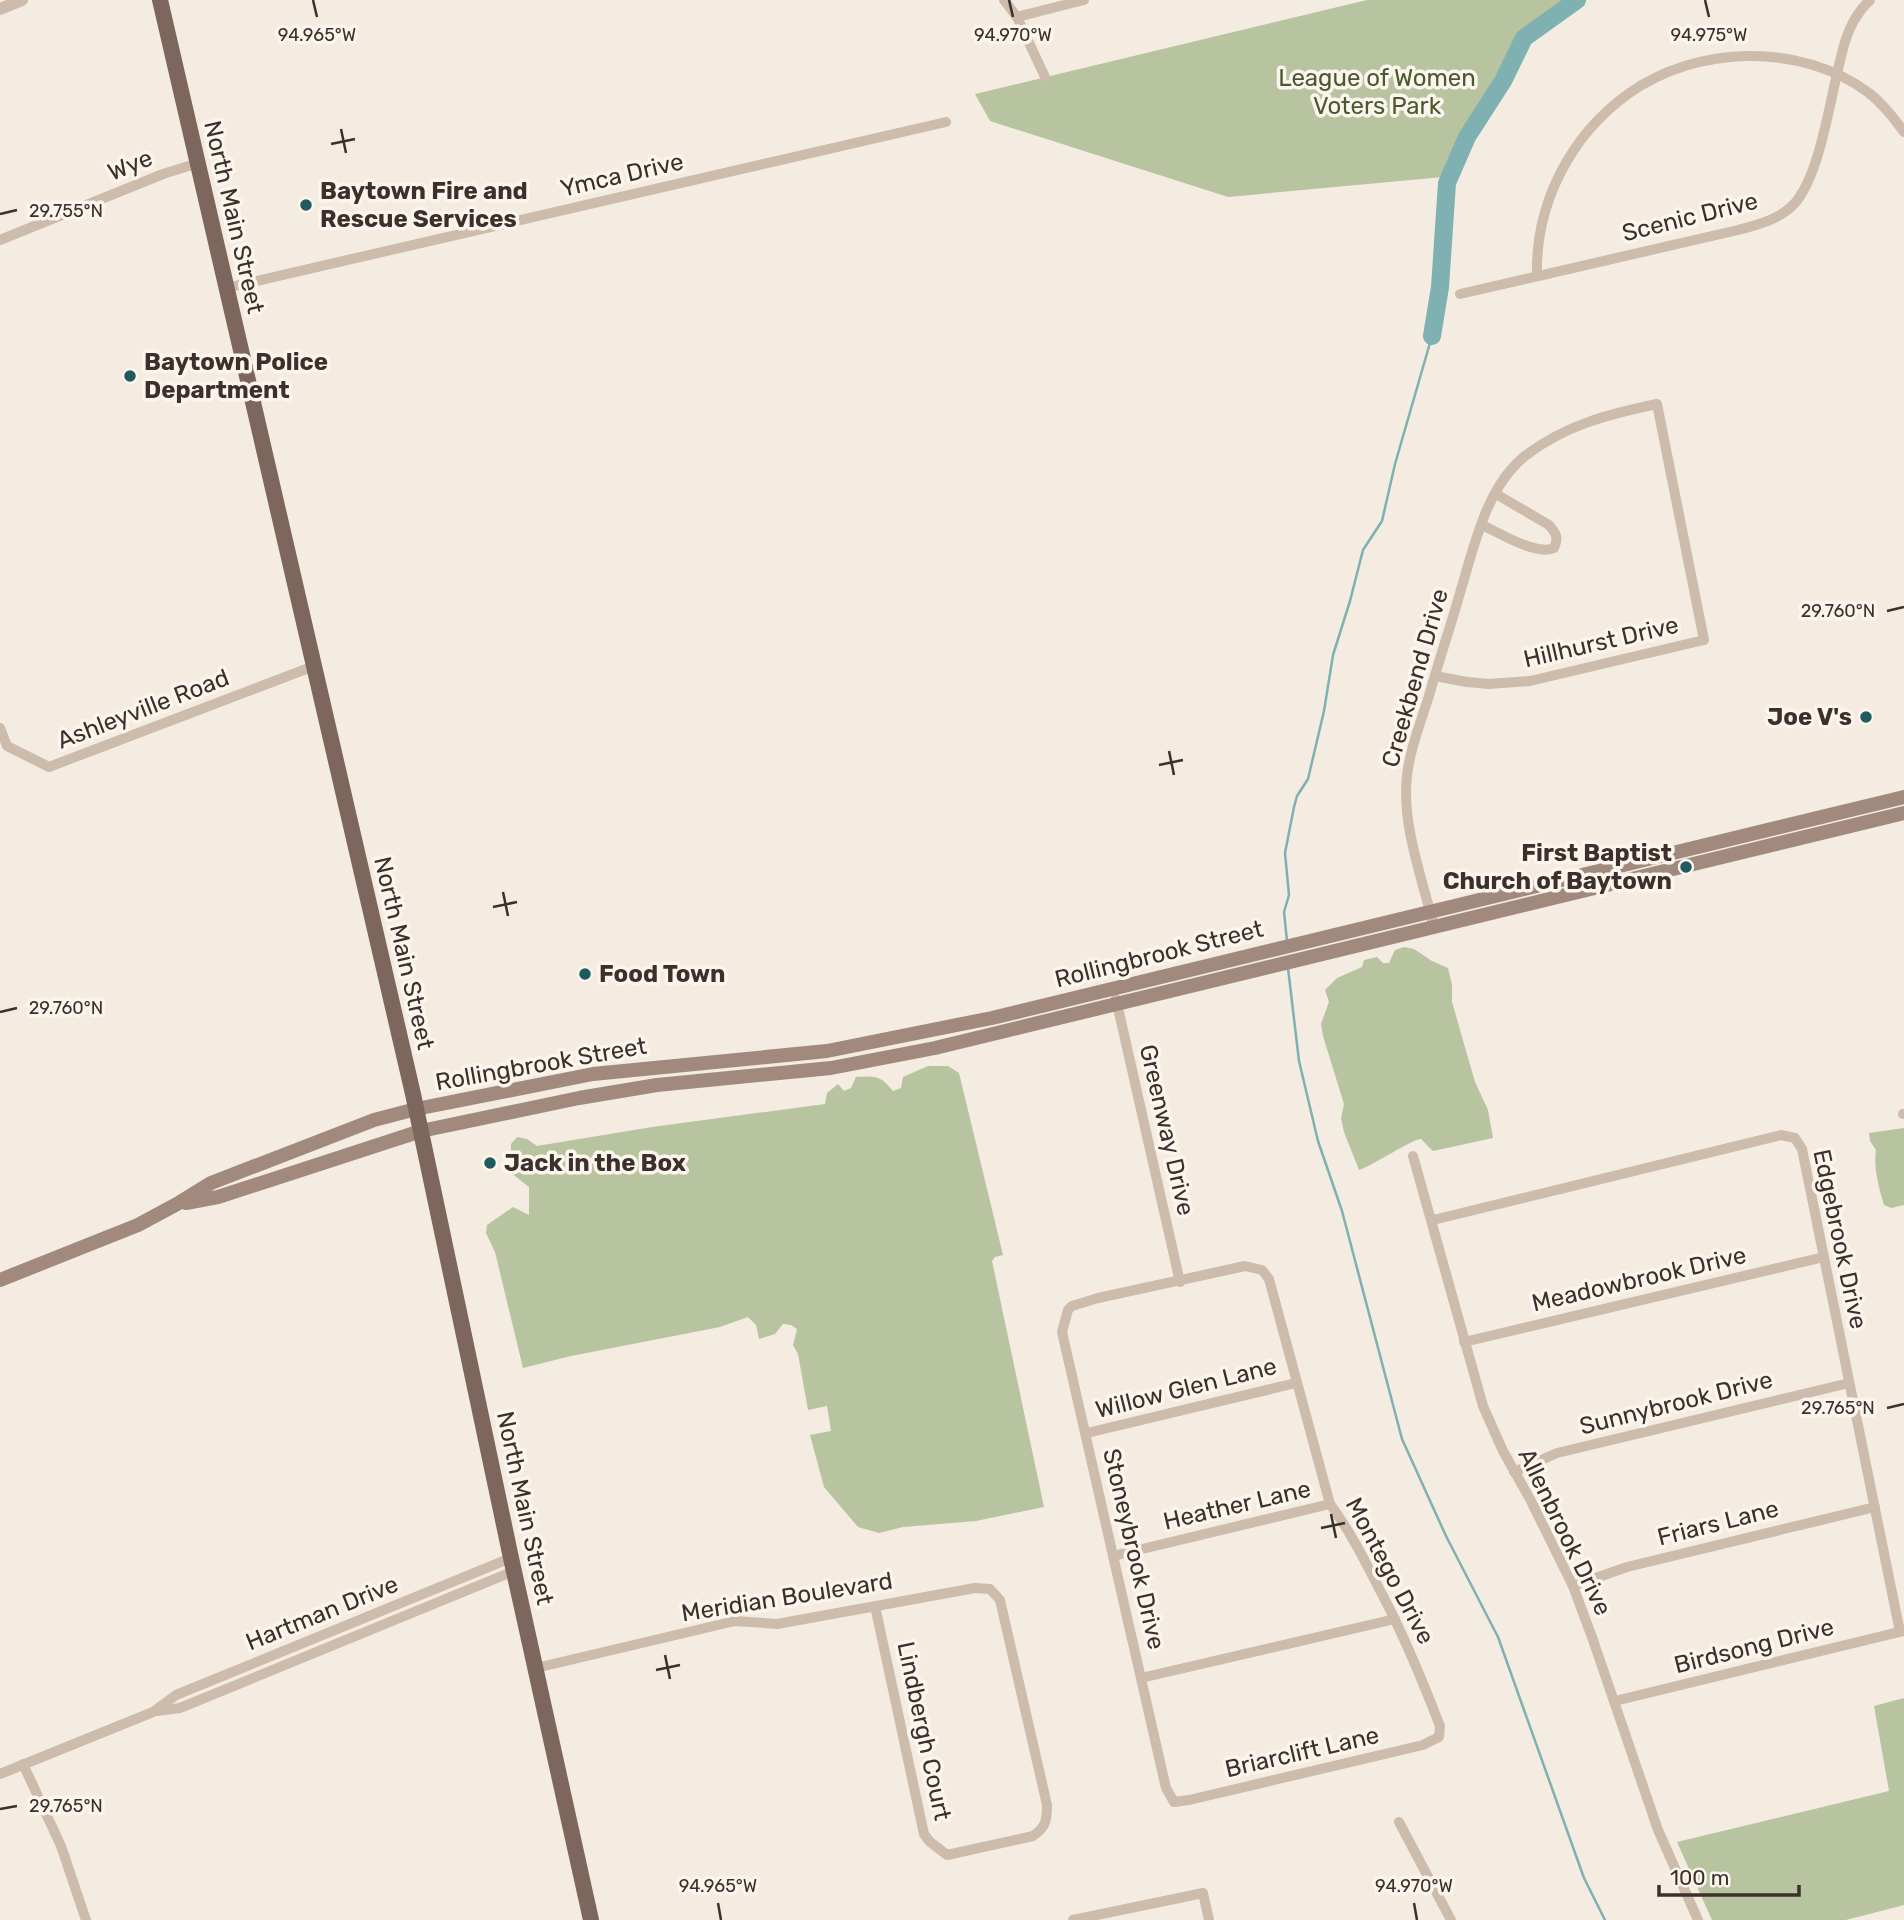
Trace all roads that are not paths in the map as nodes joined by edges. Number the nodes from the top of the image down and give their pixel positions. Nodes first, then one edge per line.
1 (22, 0) edge
2 (160, 0) edge
3 (1004, 0) edge
4 (1084, 0) edge
5 (1870, 0) edge
6 (3, 5) edge
7 (1017, 17) junction
8 (1836, 74) junction
9 (1045, 77) dead end
10 (946, 122) dead end
11 (1904, 132) edge
12 (198, 163) junction
13 (0, 240) edge
14 (1536, 276) junction
15 (226, 288) junction
16 (1460, 293) dead end
17 (1657, 404) joint
18 (1496, 494) junction
19 (1482, 524) junction
20 (314, 666) junction
21 (1435, 676) junction
22 (0, 728) edge
23 (1904, 797) edge
24 (1904, 813) edge
25 (1728, 839) junction
26 (1731, 856) junction
27 (1577, 877) junction
28 (1581, 892) junction
29 (1430, 911) junction
30 (1434, 926) junction
31 (1115, 995) junction
32 (416, 1109) junction
33 (421, 1131) junction
34 (1413, 1156) dead end
35 (177, 1204) junction
36 (1433, 1220) junction
37 (1824, 1257) junction
38 (0, 1280) edge
39 (1180, 1282) junction
40 (1464, 1342) junction
41 (1849, 1382) junction
42 (1296, 1383) junction
43 (1087, 1433) junction
44 (1514, 1472) junction
45 (1330, 1504) junction
46 (1875, 1507) junction
47 (1113, 1556) junction
48 (512, 1565) junction
49 (1573, 1586) junction
50 (875, 1606) junction
51 (380, 1612) junction
52 (1395, 1619) junction
53 (384, 1624) junction
54 (1902, 1631) edge
55 (262, 1660) junction
56 (536, 1668) junction
57 (268, 1672) junction
58 (1141, 1678) junction
59 (1615, 1701) junction
60 (153, 1712) junction
61 (1439, 1737) joint
62 (23, 1764) junction
63 (0, 1774) edge
64 (1174, 1802) joint
65 (1399, 1822) dead end
66 (947, 1855) joint
67 (86, 1920) edge
68 (591, 1920) edge
69 (1073, 1920) edge
70 (1209, 1920) edge
71 (1451, 1920) edge
72 (1698, 1920) edge

1 - 6 street
2 - 12 main road, North Main Street
3 - 7 street
4 - 7 street
5 - 8 street, Scenic Drive
7 - 9 street
8 - 11 street
8 - 14 street, Scenic Drive
8 - 14 street
10 - 15 street, Ymca Drive
12 - 13 street, Wye
12 - 15 main road, North Main Street
14 - 16 street, Scenic Drive
15 - 20 main road, North Main Street
17 - 18 street, Creekbend Drive
17 - 21 street, Hillhurst Drive
18 - 19 street, Creekbend Drive
18 - 19 street
19 - 21 street, Creekbend Drive
20 - 22 street, Ashleyville Road
20 - 32 main road, North Main Street
21 - 29 street, Creekbend Drive
23 - 25 main road, Rollingbrook Street
24 - 26 main road, Rollingbrook Street
25 - 26 main road
25 - 27 main road, Rollingbrook Street
26 - 28 main road, Rollingbrook Street
27 - 28 main road
27 - 29 main road, Rollingbrook Street
28 - 30 main road, Rollingbrook Street
29 - 30 street, Creekbend Drive
29 - 31 main road, Rollingbrook Street
30 - 31 main road, Rollingbrook Street
31 - 32 main road, Rollingbrook Street
31 - 33 main road, Rollingbrook Street
31 - 39 street, Greenway Drive
32 - 33 main road, North Main Street
32 - 35 main road, Rollingbrook Street
33 - 35 main road, Rollingbrook Street
33 - 48 main road, North Main Street
34 - 36 street, Allenbrook Drive
35 - 38 main road, Rollingbrook Street
36 - 37 street, Edgebrook Drive
36 - 40 street, Allenbrook Drive
37 - 40 street, Meadowbrook Drive
37 - 41 street, Edgebrook Drive
39 - 42 street, Montego Drive
39 - 43 street, Stoneybrook Drive
40 - 44 street, Allenbrook Drive
41 - 44 street, Sunnybrook Drive
41 - 46 street, Edgebrook Drive
42 - 43 street, Willow Glen Lane
42 - 45 street, Montego Drive
43 - 47 street, Stoneybrook Drive
44 - 49 street, Allenbrook Drive
45 - 47 street, Heather Lane
45 - 52 street, Montego Drive
46 - 49 street, Friars Lane
46 - 54 street, Edgebrook Drive
47 - 58 street, Stoneybrook Drive
48 - 51 street, Hartman Drive
48 - 53 street, Hartman Drive
48 - 56 main road, North Main Street
49 - 59 street, Allenbrook Drive
50 - 56 street, Meridian Boulevard
50 - 66 street, Lindbergh Court
50 - 66 street, Meridian Boulevard
51 - 53 street
51 - 55 street, Hartman Drive
52 - 58 street
52 - 61 street, Montego Drive
53 - 57 street, Hartman Drive
54 - 59 street, Birdsong Drive
55 - 57 street
55 - 60 street, Hartman Drive
56 - 68 main road, North Main Street
57 - 60 street, Hartman Drive
58 - 64 street, Stoneybrook Drive
59 - 72 street, Allenbrook Drive
60 - 62 street, Hartman Drive
61 - 64 street, Briarclift Lane
62 - 63 street, Hartman Drive
62 - 67 street
65 - 71 street
69 - 70 street

